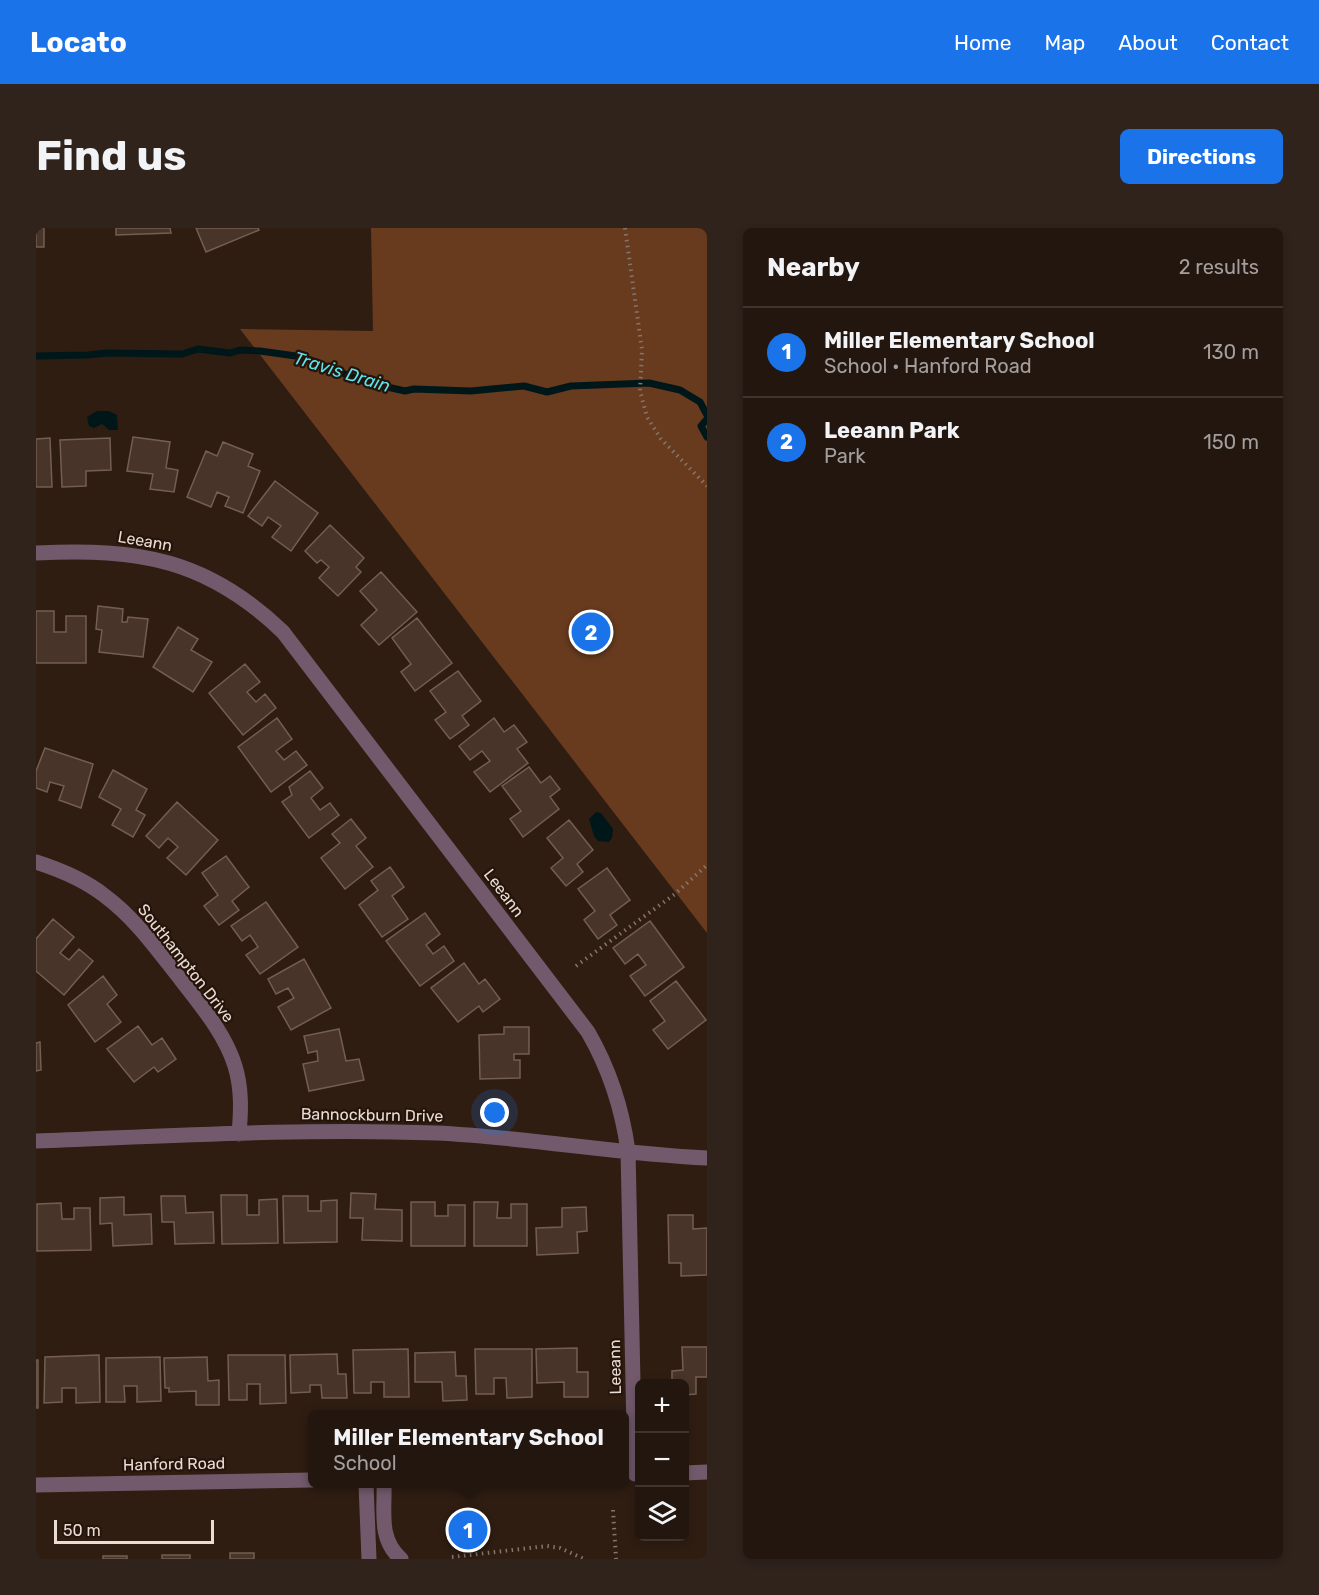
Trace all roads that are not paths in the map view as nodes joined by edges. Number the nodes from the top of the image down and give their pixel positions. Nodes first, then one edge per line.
1 (36, 553) edge
2 (36, 862) edge
3 (239, 1134) junction
4 (36, 1141) edge
5 (628, 1151) junction
6 (707, 1158) edge
7 (707, 1472) edge
8 (689, 1473) edge
9 (633, 1474) edge
10 (308, 1480) edge
11 (36, 1485) edge
12 (366, 1488) edge
13 (384, 1488) edge
14 (369, 1559) edge
15 (401, 1559) edge

1 - 5 street, Leeann
2 - 3 street, Southampton Drive
3 - 4 street, Bannockburn Drive
3 - 5 street, Bannockburn Drive
5 - 6 street, Bannockburn Drive
5 - 9 street, Leeann
7 - 8 street
10 - 11 street, Hanford Road
12 - 14 street
13 - 15 street

